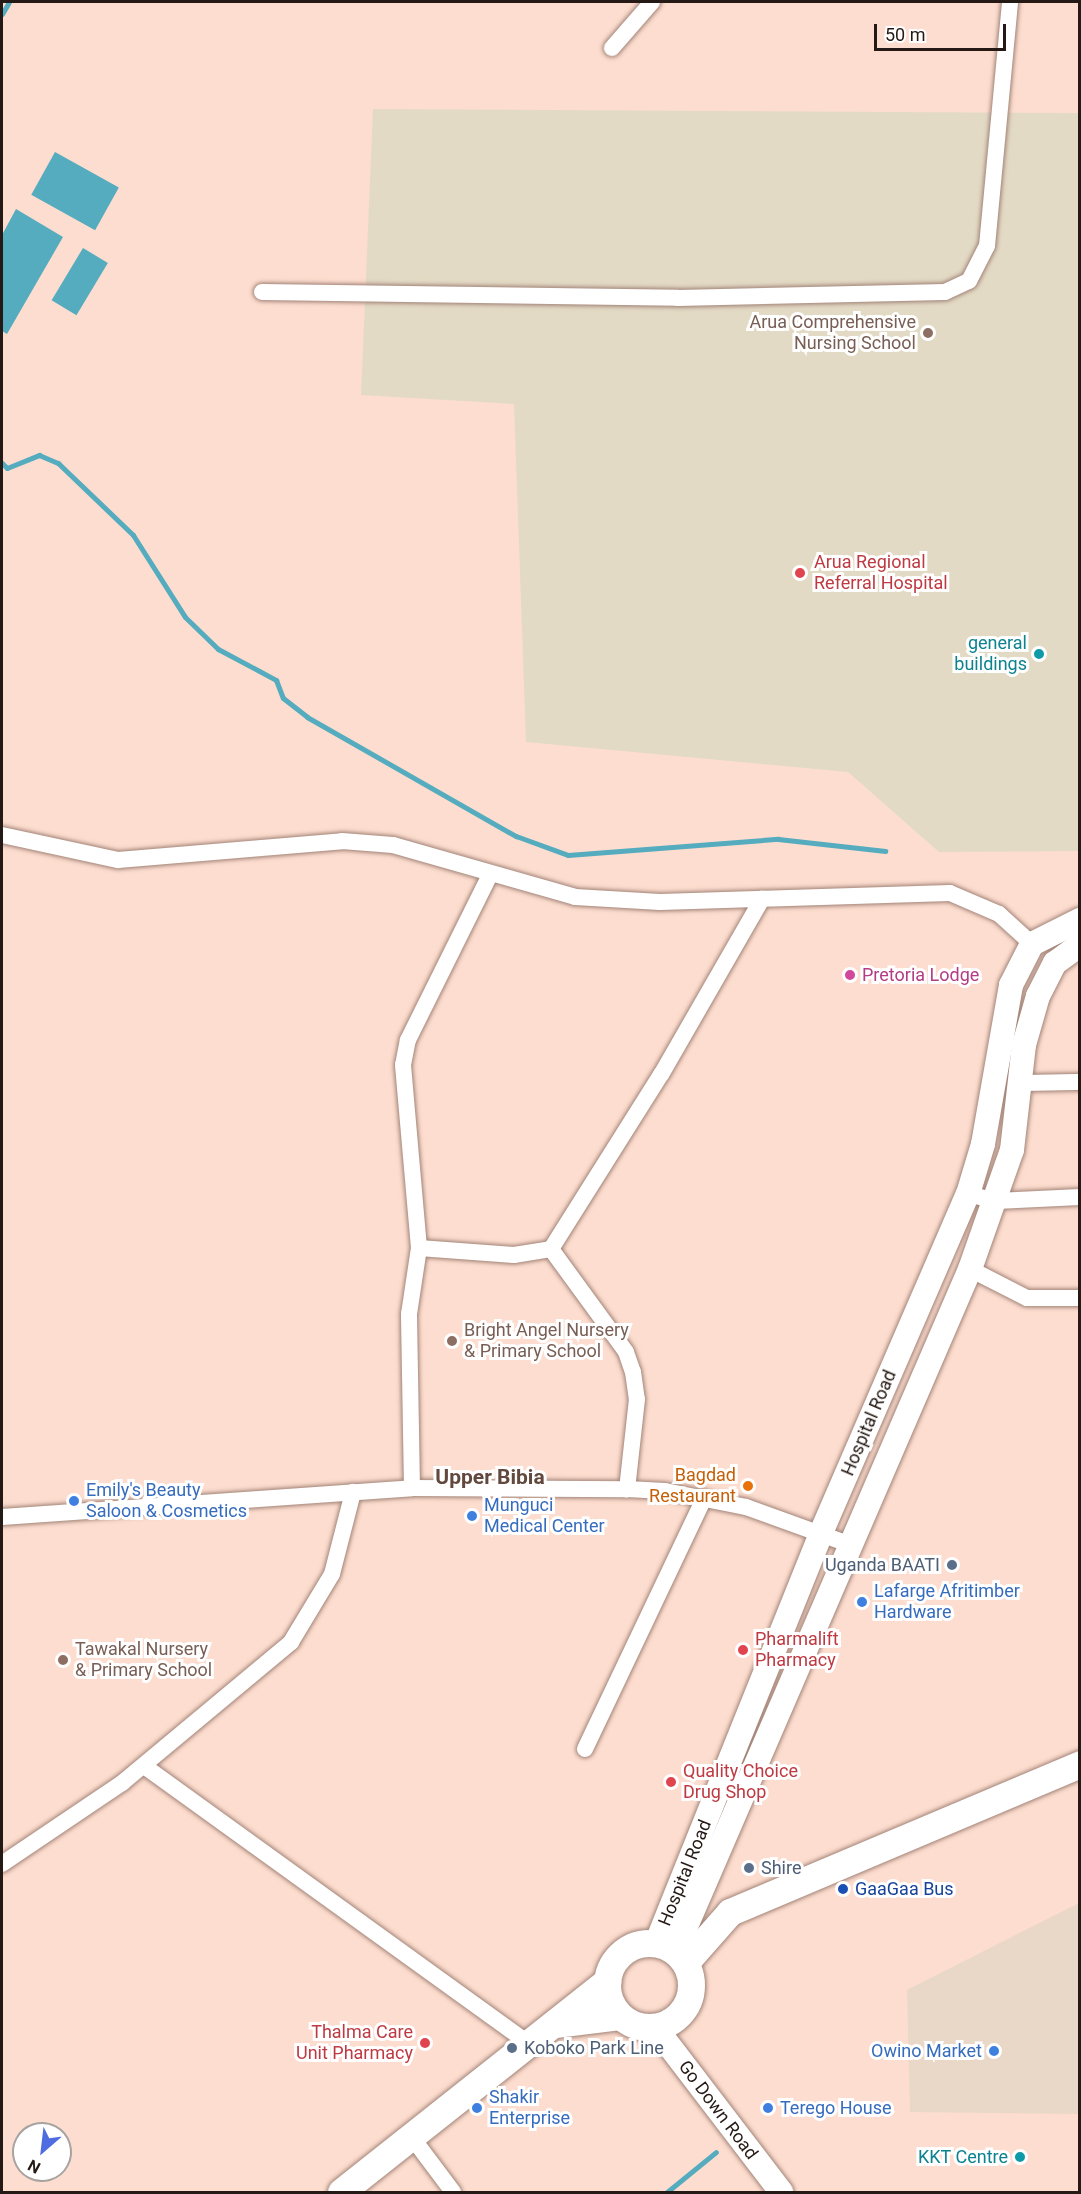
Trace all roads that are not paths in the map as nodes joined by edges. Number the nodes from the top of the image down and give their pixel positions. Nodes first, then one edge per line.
1 (652, 2) edge
2 (1010, 2) edge
3 (612, 48) dead end
4 (261, 292) dead end
5 (2, 835) edge
6 (489, 875) junction
7 (762, 899) junction
8 (1080, 920) edge
9 (1032, 944) junction
10 (1080, 945) edge
11 (1080, 1082) edge
12 (1020, 1083) junction
13 (968, 1194) junction
14 (1080, 1197) edge
15 (996, 1201) junction
16 (419, 1248) junction
17 (551, 1249) junction
18 (970, 1269) junction
19 (1080, 1298) edge
20 (412, 1488) junction
21 (627, 1490) junction
22 (353, 1492) junction
23 (704, 1498) junction
24 (2, 1517) edge
25 (821, 1533) junction
26 (848, 1544) junction
27 (585, 1749) dead end
28 (1080, 1764) edge
29 (144, 1766) junction
30 (2, 1864) edge
31 (672, 1953) junction
32 (607, 1982) junction
33 (620, 2016) junction
34 (555, 2024) junction
35 (655, 2027) junction
36 (530, 2044) junction
37 (411, 2136) junction
38 (341, 2193) edge
39 (453, 2193) edge
40 (781, 2193) edge

1 - 3 street
2 - 4 street
5 - 6 street
6 - 7 street
6 - 16 street
7 - 9 street
7 - 17 street
8 - 9 main road
9 - 13 main road, Hospital Road
10 - 12 main road, Hospital Road
11 - 12 street
12 - 15 main road, Hospital Road
13 - 15 street
13 - 25 main road, Hospital Road
14 - 15 street
15 - 18 main road, Hospital Road
16 - 17 street
16 - 20 street
17 - 21 street
18 - 19 street
18 - 26 main road, Hospital Road
20 - 21 street
20 - 22 street
21 - 23 street
22 - 24 street
22 - 29 street
23 - 25 street
23 - 27 street
25 - 26 street
25 - 31 main road, Hospital Road
26 - 31 main road, Hospital Road
28 - 31 main road
29 - 30 street
29 - 36 street
31 - 32 main road
31 - 35 main road
32 - 33 main road
32 - 34 main road
33 - 34 main road
33 - 35 main road
34 - 36 main road
35 - 40 main road, Go Down Road
36 - 37 main road
37 - 38 main road
37 - 39 street

